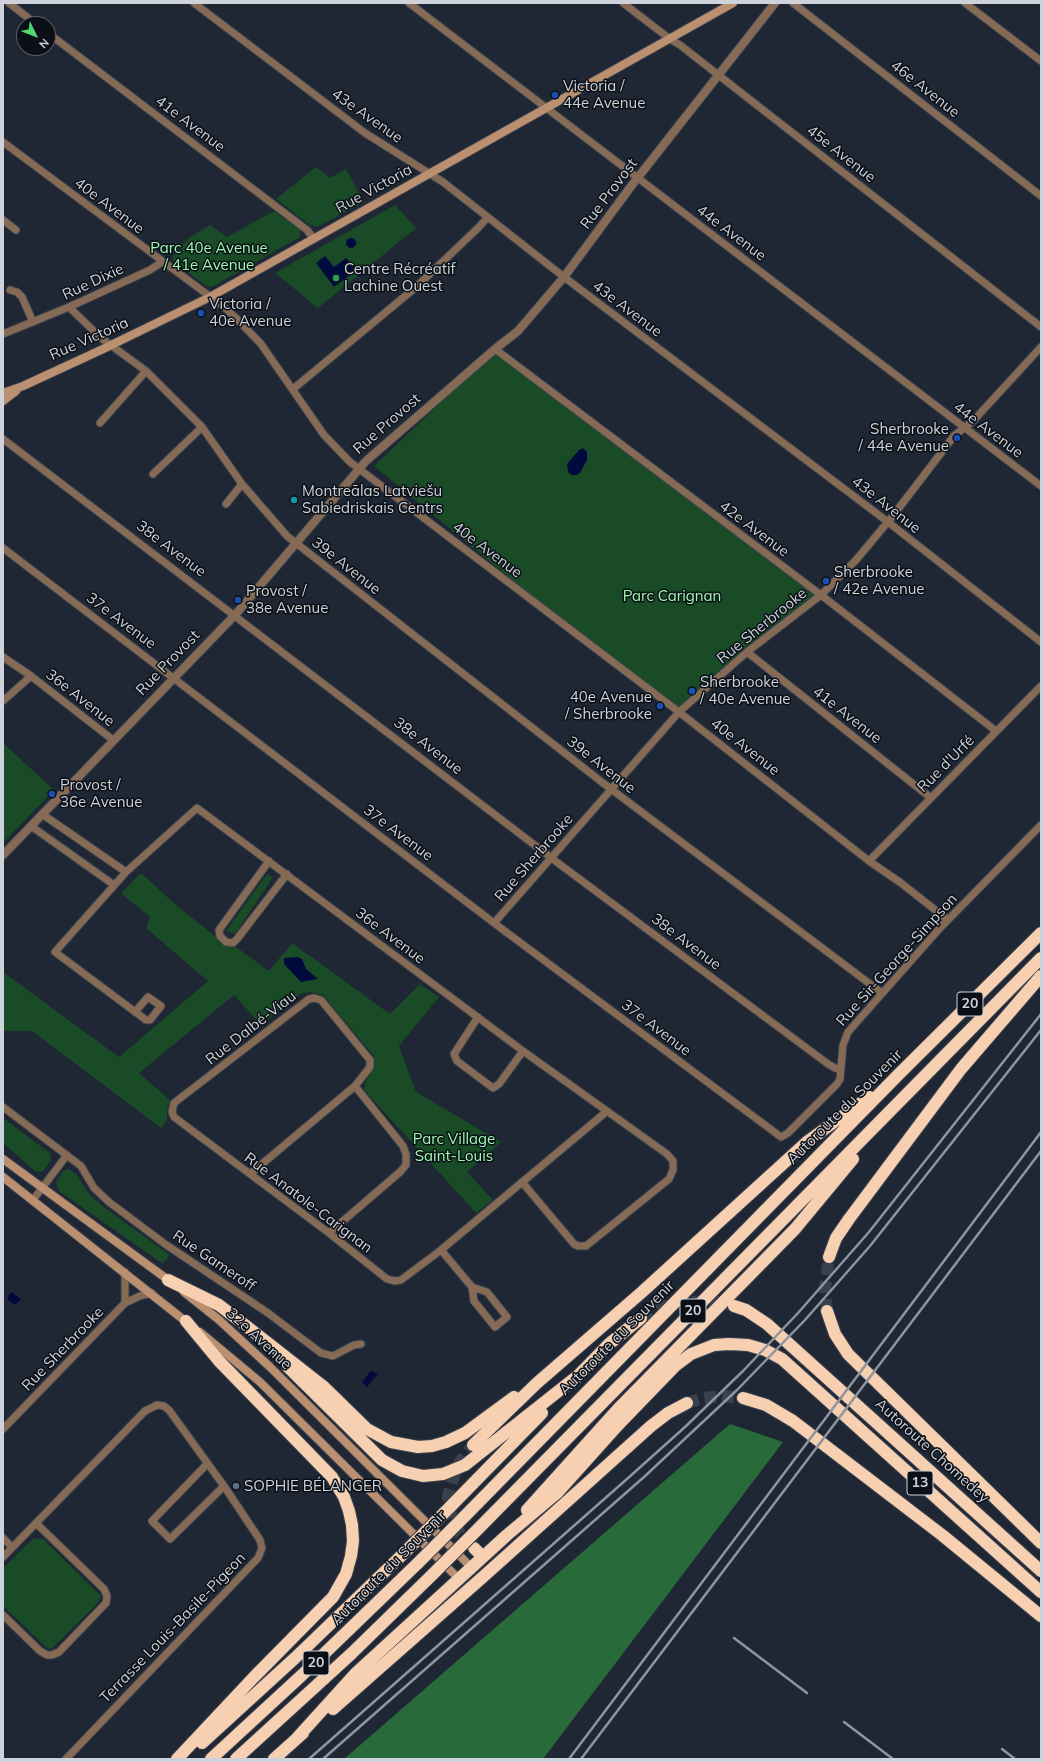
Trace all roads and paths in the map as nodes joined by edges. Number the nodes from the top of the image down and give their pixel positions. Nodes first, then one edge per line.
1 (8, 3) edge
2 (194, 3) edge
3 (409, 3) edge
4 (623, 3) edge
5 (733, 3) edge
6 (775, 3) edge
7 (793, 3) edge
8 (965, 3) edge
9 (25, 16) edge
10 (56, 39) edge
11 (670, 39) junction
12 (1041, 60) edge
13 (719, 75) junction
14 (546, 108) junction
15 (3, 142) edge
16 (430, 174) junction
17 (638, 178) junction
18 (1041, 196) edge
19 (488, 217) junction
20 (3, 220) edge
21 (16, 230) dead end
22 (314, 239) junction
23 (162, 262) junction
24 (564, 277) junction
25 (10, 290) dead end
26 (210, 297) junction
27 (69, 308) junction
28 (33, 322) junction
29 (1041, 327) edge
30 (3, 334) edge
31 (112, 345) junction
32 (1041, 346) edge
33 (495, 349) junction
34 (146, 371) junction
35 (23, 386) junction
36 (293, 389) junction
37 (3, 393) edge
38 (3, 401) edge
39 (100, 423) dead end
40 (202, 427) junction
41 (964, 427) junction
42 (3, 439) edge
43 (358, 468) junction
44 (153, 474) dead end
45 (242, 484) junction
46 (1040, 487) edge
47 (226, 504) dead end
48 (888, 522) junction
49 (295, 543) junction
50 (3, 548) edge
51 (821, 595) junction
52 (235, 615) junction
53 (1041, 642) edge
54 (747, 652) junction
55 (3, 657) edge
56 (30, 676) junction
57 (174, 678) junction
58 (1041, 686) edge
59 (3, 701) edge
60 (679, 712) junction
61 (996, 731) junction
62 (113, 740) junction
63 (611, 790) junction
64 (931, 798) junction
65 (42, 814) junction
66 (1041, 825) edge
67 (31, 826) junction
68 (3, 855) edge
69 (552, 858) junction
70 (269, 861) junction
71 (869, 861) junction
72 (126, 872) junction
73 (287, 874) junction
74 (114, 885) junction
75 (948, 920) junction
76 (494, 923) junction
77 (1041, 932) edge
78 (1041, 958) edge
79 (1041, 976) edge
80 (882, 993) junction
81 (135, 1012) dead end
82 (478, 1018) junction
83 (523, 1051) junction
84 (840, 1069) junction
85 (899, 1074) junction
86 (355, 1086) junction
87 (907, 1093) junction
88 (174, 1103) joint
89 (3, 1107) edge
90 (606, 1112) junction
91 (778, 1136) joint
92 (68, 1155) junction
93 (3, 1159) edge
94 (250, 1174) junction
95 (3, 1177) edge
96 (522, 1182) junction
97 (42, 1188) junction
98 (33, 1200) junction
99 (329, 1232) junction
100 (441, 1250) junction
101 (828, 1257) tunnel mouth
102 (125, 1272) junction
103 (168, 1280) junction
104 (472, 1287) junction
105 (152, 1293) junction
106 (125, 1303) junction
107 (734, 1306) tunnel mouth
108 (827, 1311) tunnel mouth
109 (640, 1318) tunnel mouth
110 (186, 1321) junction
111 (246, 1325) junction
112 (362, 1344) dead end
113 (575, 1378) junction
114 (537, 1382) junction
115 (743, 1398) tunnel mouth
116 (687, 1403) tunnel mouth
117 (4, 1425) edge
118 (473, 1444) tunnel mouth
119 (207, 1464) junction
120 (224, 1486) junction
121 (36, 1523) junction
122 (507, 1535) junction
123 (3, 1538) edge
124 (1041, 1543) edge
125 (12, 1547) junction
126 (474, 1548) tunnel mouth
127 (3, 1557) edge
128 (483, 1557) junction
129 (472, 1568) junction
130 (1041, 1571) edge
131 (460, 1579) junction
132 (1041, 1592) edge
133 (3, 1615) edge
134 (1041, 1616) edge
135 (297, 1738) junction
136 (66, 1759) edge
137 (177, 1759) edge
138 (183, 1759) edge
139 (210, 1759) edge
140 (236, 1759) edge
141 (274, 1759) edge

1 - 9 street
2 - 16 street, 43e Avenue
3 - 14 street, 44e Avenue
4 - 11 street, 45e Avenue
5 - 11 main road, Rue Victoria
6 - 13 street, Rue Provost
7 - 18 street, 46e Avenue
8 - 12 street
10 - 22 street, 41e Avenue
11 - 13 street, 45e Avenue
11 - 14 main road, Rue Victoria
13 - 17 street, Rue Provost
13 - 29 street, 45e Avenue
14 - 16 main road, Rue Victoria
14 - 17 street, 44e Avenue
15 - 23 street, 40e Avenue
16 - 19 street, 43e Avenue
16 - 22 main road, Rue Victoria
17 - 24 street, Rue Provost
17 - 41 street, 44e Avenue
19 - 24 street, 43e Avenue
19 - 36 street
20 - 21 street
22 - 26 main road, Rue Victoria
23 - 26 street, 40e Avenue
23 - 27 street, Rue Dixie
24 - 33 street, Rue Provost
24 - 48 street, 43e Avenue
25 - 28 street
26 - 31 main road, Rue Victoria
26 - 36 street, 40e Avenue
27 - 28 street, Rue Dixie
27 - 31 street, 39e Avenue
28 - 30 street, Rue Dixie
31 - 34 street, 39e Avenue
31 - 35 main road, Rue Victoria
32 - 41 street, Rue Sherbrooke
33 - 43 street, Rue Provost
33 - 51 street, 42e Avenue
34 - 39 street
34 - 40 street, 39e Avenue
35 - 37 main road, Rue Victoria
35 - 38 main road, Rue Victoria
36 - 43 street, 40e Avenue
40 - 44 street
40 - 45 street, 39e Avenue
41 - 46 street, 44e Avenue
41 - 48 street, Rue Sherbrooke
42 - 52 street, 38e Avenue
43 - 49 street, Rue Provost
43 - 60 street, 40e Avenue
45 - 47 street
45 - 49 street, 39e Avenue
48 - 51 street, Rue Sherbrooke
48 - 53 street, 43e Avenue
49 - 52 street, Rue Provost
49 - 63 street, 39e Avenue
50 - 57 street, 37e Avenue
51 - 54 street, Rue Sherbrooke
51 - 61 street, 42e Avenue
52 - 57 street, Rue Provost
52 - 69 street, 38e Avenue
54 - 60 street, Rue Sherbrooke
54 - 64 street, 41e Avenue
55 - 56 street, 36e Avenue
56 - 59 street, 36e Avenue
56 - 62 street, 36e Avenue
57 - 62 street, Rue Provost
57 - 76 street, 37e Avenue
58 - 61 street, Rue d'Urfé
60 - 63 street, Rue Sherbrooke
60 - 71 street, 40e Avenue
61 - 64 street, Rue d'Urfé
62 - 65 street, Rue Provost
63 - 69 street, Rue Sherbrooke
63 - 80 street, 39e Avenue
64 - 71 street, Rue d'Urfé
65 - 67 street, Rue Provost
65 - 72 street
66 - 75 street, Rue Sir-George-Simpson
67 - 68 street, Rue Provost
67 - 74 street
69 - 76 street, Rue Sherbrooke
69 - 84 street, 38e Avenue
70 - 72 street, 36e Avenue
70 - 73 street, 36e Avenue
70 - 73 street
71 - 75 street, 40e Avenue
72 - 74 street, 36e Avenue
73 - 82 street, 36e Avenue
74 - 81 street, 36e Avenue
75 - 80 street, Rue Sir-George-Simpson
76 - 91 street, 37e Avenue
77 - 85 highway, Autoroute du Souvenir / 20
78 - 87 highway, 20
79 - 101 highway
80 - 84 street, Rue Sir-George-Simpson
82 - 83 street, 36e Avenue
82 - 83 street
83 - 90 street, 36e Avenue
84 - 91 street, Rue Sir-George-Simpson
85 - 114 highway
85 - 139 highway, Autoroute du Souvenir / 20, bridge
86 - 88 street, Rue Dalbé-Viau
86 - 94 street, Rue Dalbé-Viau
86 - 99 street
87 - 122 highway
87 - 140 highway, 20, bridge
88 - 94 street, Rue Anatole-Carignan
89 - 92 street, Rue Gameroff
90 - 96 street, Rue Anatole-Carignan
90 - 96 street, 36e Avenue
92 - 97 street
92 - 112 street, Rue Gameroff
93 - 97 main road, 32e Avenue
94 - 99 street, Rue Anatole-Carignan
95 - 98 main road, 32e Avenue
96 - 100 street, Rue Anatole-Carignan
97 - 98 street
97 - 103 main road, 32e Avenue
98 - 102 main road, 32e Avenue
99 - 100 street, Rue Anatole-Carignan
100 - 104 street
102 - 105 main road, 32e Avenue
102 - 106 street, Rue Sherbrooke
103 - 111 highway
103 - 129 main road, 32e Avenue
104 - 104 street
105 - 106 street, Rue Sherbrooke
105 - 110 main road, 32e Avenue
106 - 117 street, Rue Sherbrooke
107 - 130 highway, Autoroute Chomedey / 13
108 - 124 highway
109 - 113 highway
110 - 131 main road, 32e Avenue
110 - 137 highway
111 - 113 highway
111 - 114 highway
113 - 138 highway, bridge
114 - 118 highway
115 - 134 highway
116 - 135 highway
119 - 120 street, Terrasse Louis-Basile-Pigeon
119 - 120 street
119 - 121 street, Terrasse Louis-Basile-Pigeon
120 - 136 street, Terrasse Louis-Basile-Pigeon
121 - 125 street, Terrasse Louis-Basile-Pigeon
121 - 133 street
122 - 128 highway
122 - 132 highway, 13
123 - 125 street
125 - 127 street, Terrasse Louis-Basile-Pigeon
126 - 128 highway
128 - 129 highway
129 - 131 highway
131 - 135 highway
135 - 141 highway

